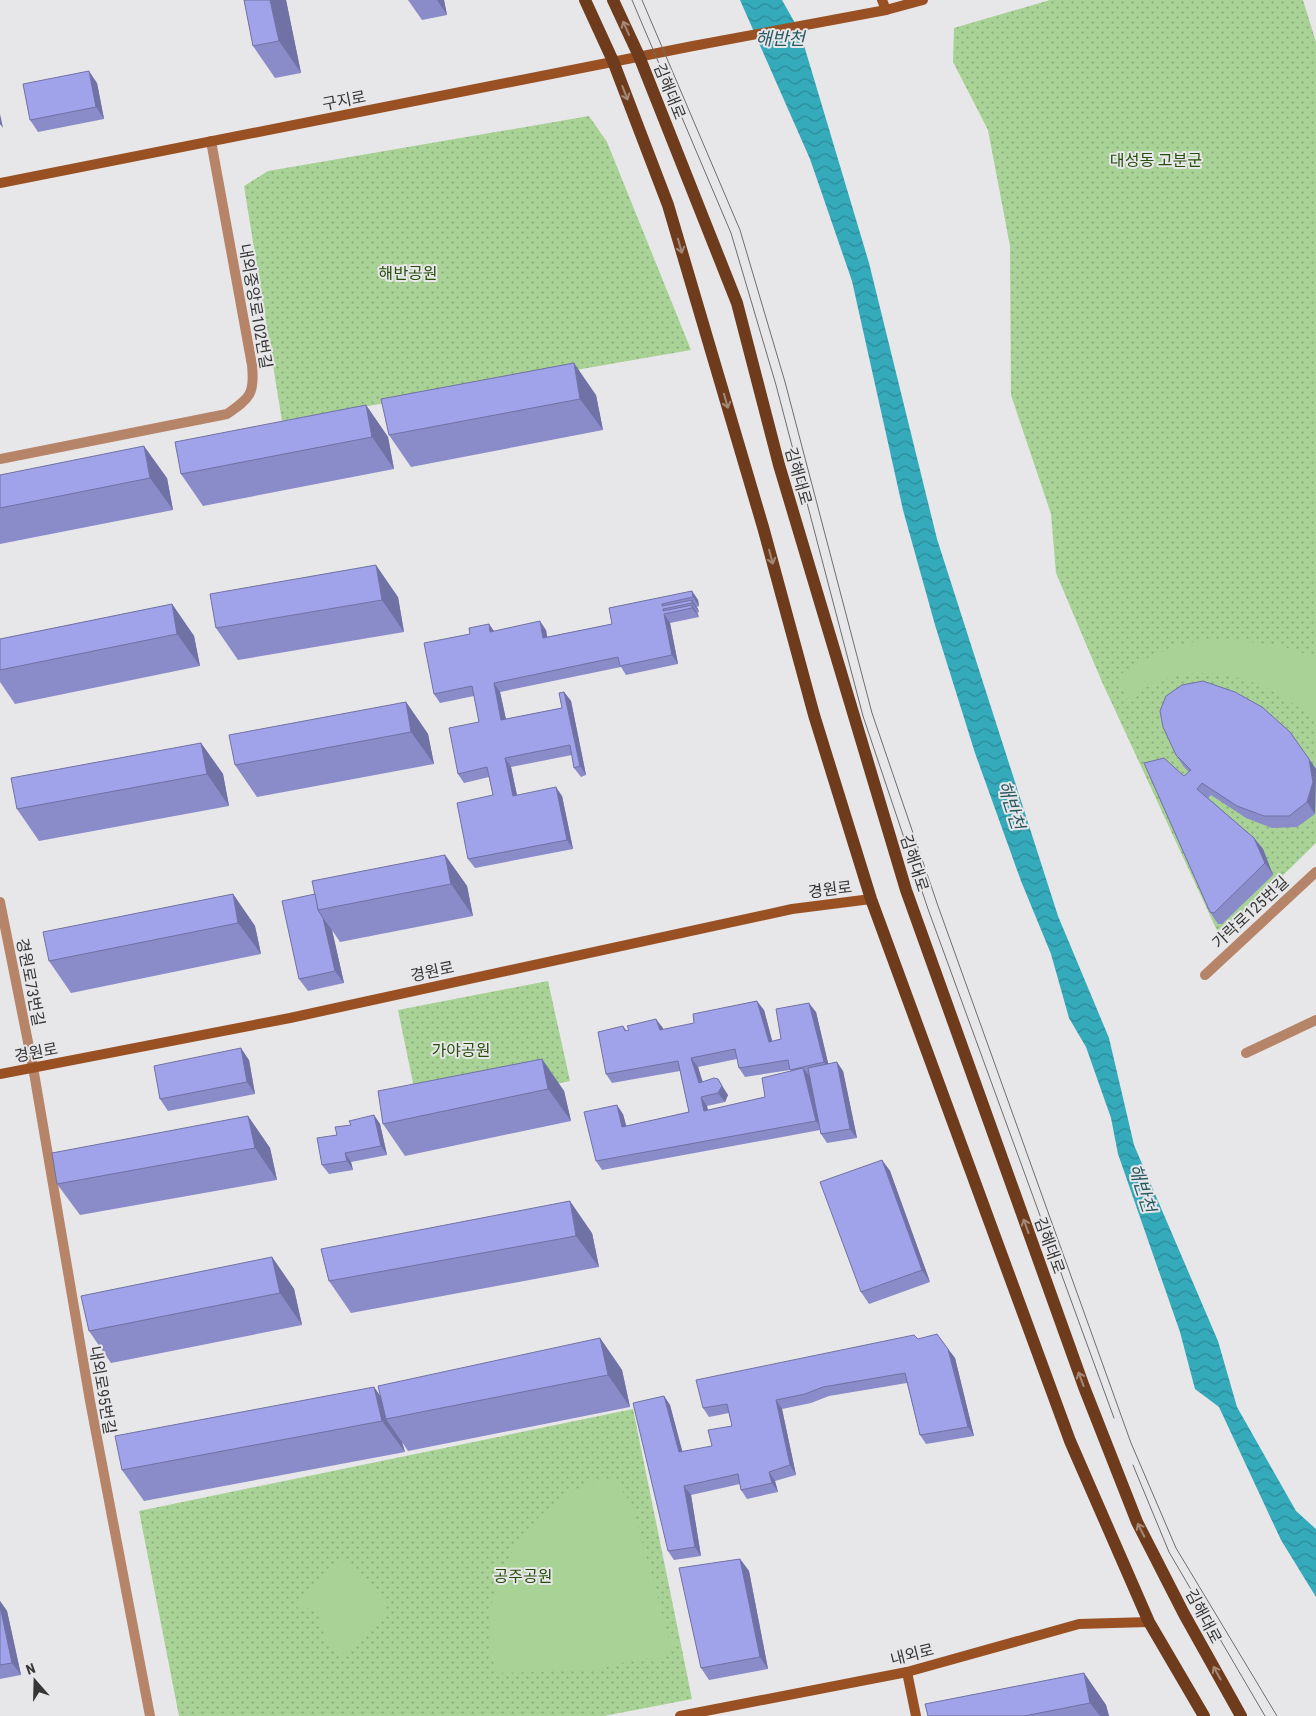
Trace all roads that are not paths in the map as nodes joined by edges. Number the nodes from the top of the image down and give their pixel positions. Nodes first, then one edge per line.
1 (584, 0) edge
2 (613, 0) edge
3 (882, 0) edge
4 (923, 0) edge
5 (886, 10) junction
6 (639, 56) junction
7 (613, 61) junction
8 (211, 141) junction
9 (0, 183) edge
10 (0, 460) edge
11 (1316, 872) edge
12 (871, 899) junction
13 (0, 902) edge
14 (1205, 975) dead end
15 (1316, 1020) edge
16 (1246, 1053) dead end
17 (34, 1067) junction
18 (0, 1074) edge
19 (1149, 1622) junction
20 (907, 1672) junction
21 (150, 1716) edge
22 (680, 1716) edge
23 (916, 1716) edge
24 (1204, 1716) edge
25 (1241, 1716) edge

1 - 7 main road
6 -> 2 main road, 김해대로
3 - 5 street
4 - 5 street
5 - 6 street, 구지로
6 - 7 street, 구지로
25 -> 6 main road, 김해대로
7 - 8 street, 구지로
7 -> 12 main road
8 - 9 street, 구지로
8 - 10 street, 내외중앙로102번길
11 - 14 street, 가락로125번길
12 - 17 street, 경원로
12 - 19 main road
13 - 17 street, 경원로73번길
15 - 16 street
17 - 18 street, 경원로
17 - 21 street, 내외로95번길
19 - 20 street, 내외로
19 - 24 main road
20 - 22 street, 내외로
20 - 23 street

